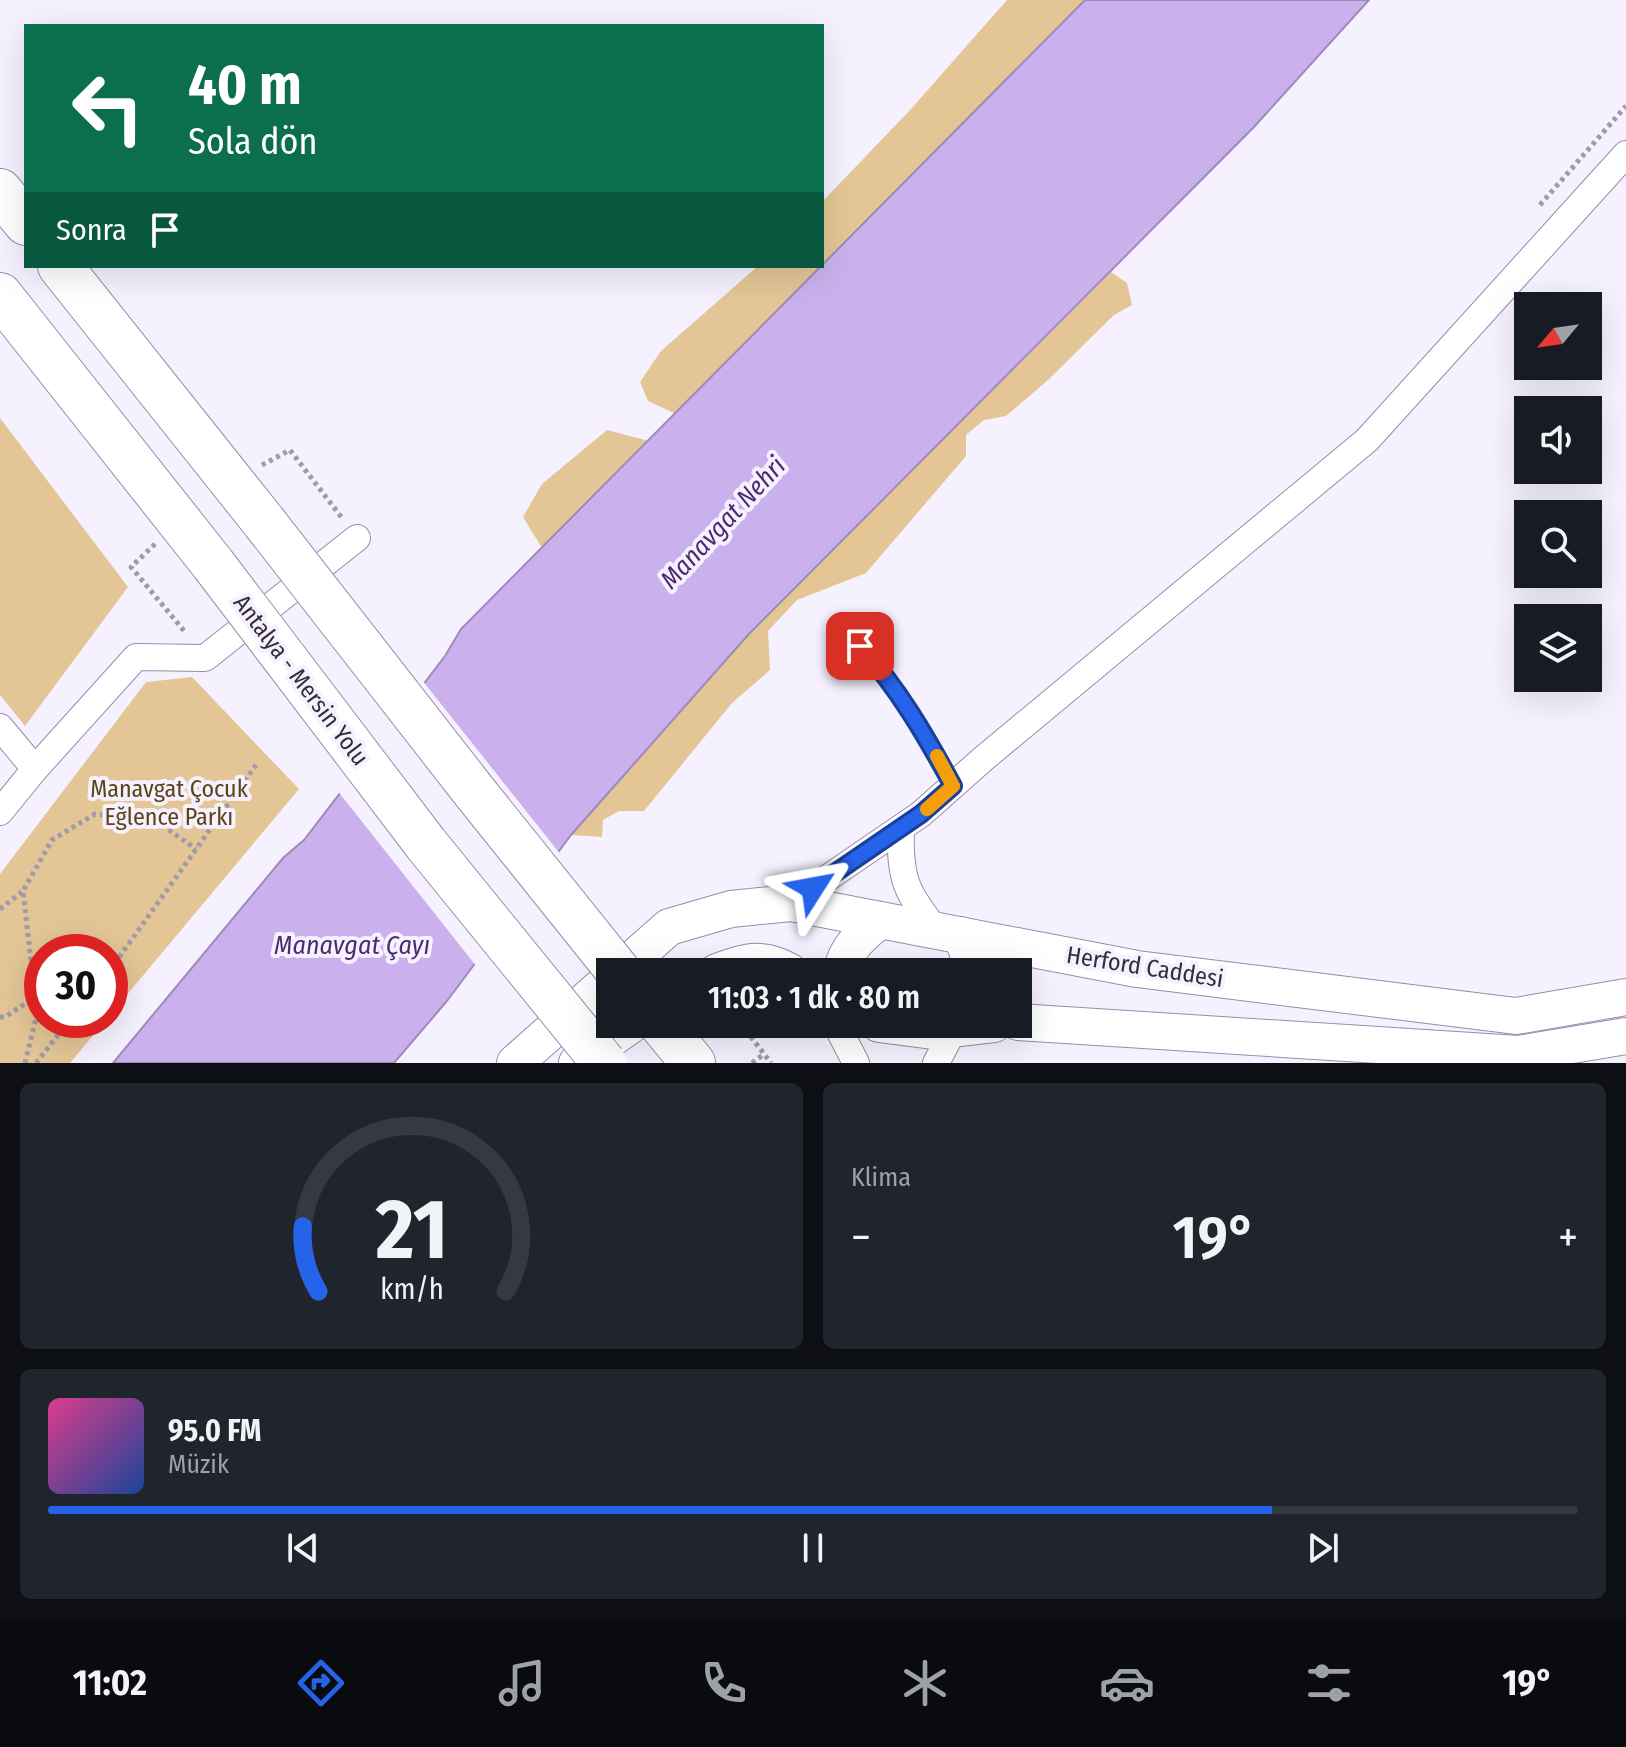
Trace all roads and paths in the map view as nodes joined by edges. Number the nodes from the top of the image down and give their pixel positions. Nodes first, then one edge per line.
1 (1626, 106) edge
2 (1626, 154) edge
3 (0, 191) edge
4 (1532, 214) dead end
5 (24, 221) edge
6 (62, 268) edge
7 (0, 295) edge
8 (234, 481) junction
9 (179, 521) junction
10 (357, 538) joint
11 (860, 646) dead end
12 (205, 658) junction
13 (0, 727) edge
14 (256, 765) dead end
15 (35, 769) junction
16 (953, 786) junction
17 (0, 812) edge
18 (901, 828) junction
19 (196, 849) junction
20 (23, 891) junction
21 (791, 903) junction
22 (0, 909) edge
23 (880, 920) junction
24 (949, 933) junction
25 (28, 934) edge
26 (128, 945) edge
27 (607, 958) edge
28 (634, 958) edge
29 (845, 958) edge
30 (968, 958) edge
31 (596, 991) edge
32 (1626, 997) edge
33 (24, 1004) edge
34 (0, 1017) edge
35 (1032, 1023) edge
36 (1626, 1036) edge
37 (31, 1038) edge
38 (56, 1038) edge
39 (612, 1038) edge
40 (672, 1038) edge
41 (752, 1038) edge
42 (843, 1038) edge
43 (949, 1038) edge
44 (764, 1054) junction
45 (25, 1063) edge
46 (36, 1063) edge
47 (515, 1063) edge
48 (577, 1063) edge
49 (604, 1063) edge
50 (693, 1063) edge
51 (752, 1063) edge
52 (771, 1063) edge
53 (856, 1063) edge
54 (936, 1063) edge

1 - 4 path
2 - 16 street
3 - 5 highway
6 - 8 highway
7 - 9 highway, Antalya - Mersin Yolu
8 - 10 path
8 - 27 highway, bridge
9 - 12 path
9 - 49 highway, Antalya - Mersin Yolu, bridge
10 - 12 street
11 - 16 lane
12 - 15 street
13 - 15 street
14 - 19 path
15 - 17 street
16 - 18 street
18 - 21 street
18 - 24 street
19 - 20 path
19 - 26 path
20 - 22 path
20 - 25 path
21 - 23 main road, Herford Caddesi
21 - 28 main road, Herford Caddesi
23 - 24 main road, Herford Caddesi
23 - 29 main road
24 - 30 main road
24 - 32 main road, Herford Caddesi
31 - 47 main road
33 - 34 path
35 - 36 main road
37 - 45 path
38 - 46 path
39 - 48 main road
40 - 50 highway
41 - 44 path
42 - 53 street
43 - 54 street
44 - 51 path
44 - 52 path

